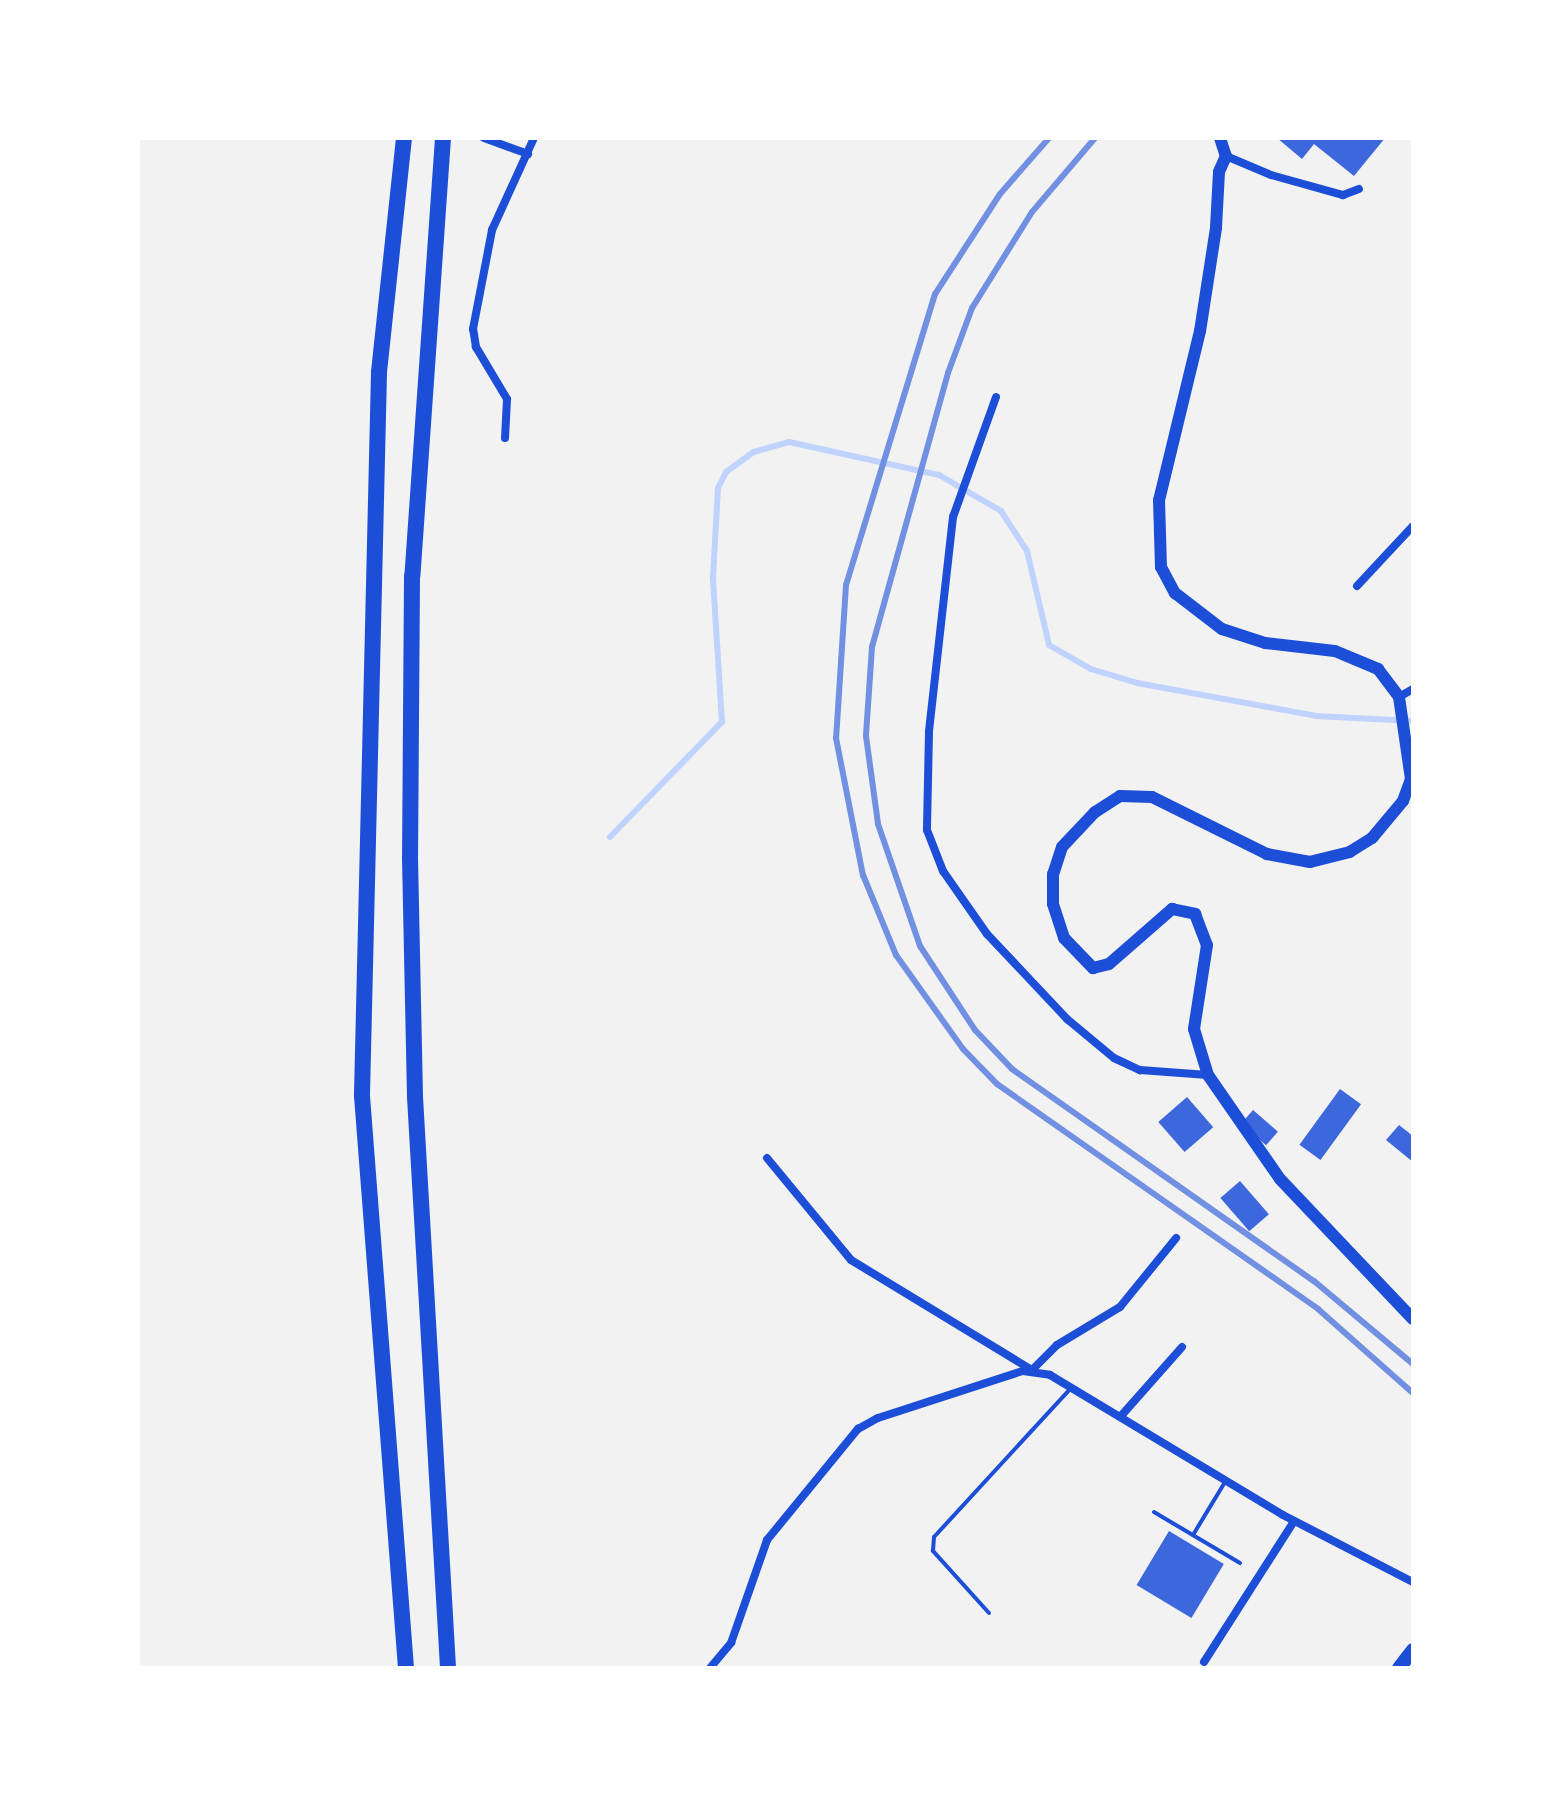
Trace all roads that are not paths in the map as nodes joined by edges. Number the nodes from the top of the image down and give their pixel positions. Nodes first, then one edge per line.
1 (404, 138) edge
2 (443, 138) edge
3 (534, 138) edge
4 (1220, 138) edge
5 (488, 139) edge
6 (528, 154) junction
7 (1226, 156) junction
8 (1359, 189) dead end
9 (996, 397) dead end
10 (505, 438) dead end
11 (1413, 526) edge
12 (1357, 586) dead end
13 (1413, 689) edge
14 (1399, 697) junction
15 (1411, 766) edge
16 (1208, 1075) junction
17 (767, 1158) dead end
18 (1176, 1238) dead end
19 (1413, 1319) edge
20 (1182, 1347) dead end
21 (1032, 1370) junction
22 (1072, 1387) junction
23 (1121, 1416) junction
24 (1225, 1481) junction
25 (1154, 1512) dead end
26 (1294, 1521) junction
27 (1193, 1535) junction
28 (1240, 1563) dead end
29 (1413, 1582) edge
30 (989, 1613) dead end
31 (1413, 1650) edge
32 (1204, 1662) dead end
33 (406, 1668) edge
34 (448, 1668) edge
35 (710, 1668) edge
36 (1399, 1668) edge

1 - 33 highway
2 - 34 highway
3 - 6 street
4 - 7 main road
5 - 6 street
6 - 10 street
7 - 8 street
7 - 14 main road
9 - 16 street
11 - 12 street
13 - 14 street
14 - 15 main road
15 - 16 main road
16 - 19 main road
17 - 21 street
18 - 21 street
20 - 23 street
21 - 22 street
21 - 35 street
22 - 23 street
22 - 30 lane
23 - 24 street
24 - 26 street
24 - 27 lane
25 - 27 lane
26 - 29 street
26 - 32 street
27 - 28 lane
31 - 36 highway

